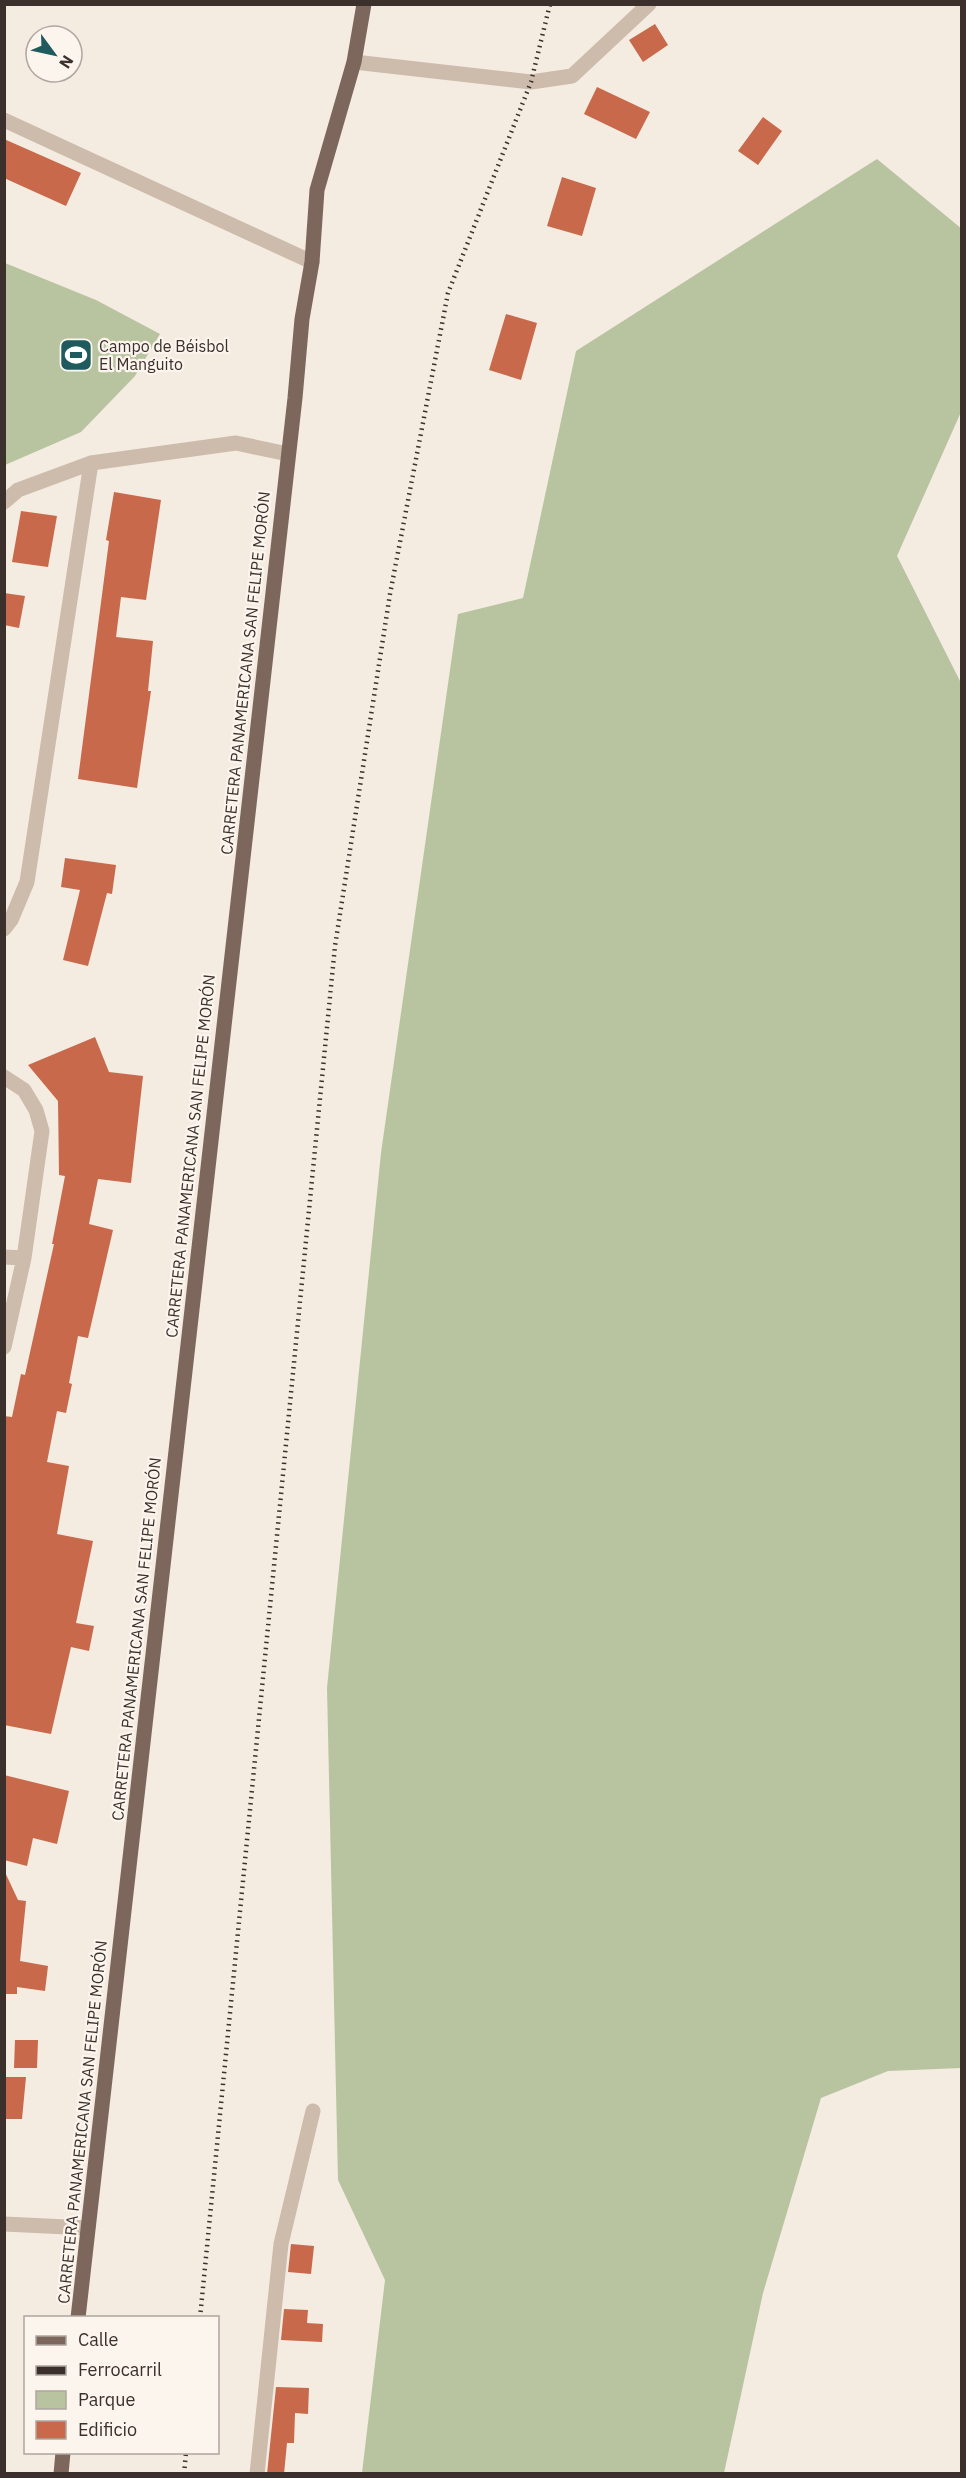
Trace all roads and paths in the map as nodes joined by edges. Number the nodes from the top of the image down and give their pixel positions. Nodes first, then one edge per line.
1 (364, 4) edge
2 (649, 4) edge
3 (354, 62) junction
4 (4, 120) edge
5 (312, 262) junction
6 (288, 454) junction
7 (91, 463) junction
8 (4, 502) edge
9 (4, 929) edge
10 (4, 1077) edge
11 (4, 1257) edge
12 (24, 1258) junction
13 (4, 1347) edge
14 (313, 2110) dead end
15 (4, 2224) edge
16 (88, 2228) junction
17 (78, 2316) edge
18 (63, 2454) edge
19 (61, 2474) edge
20 (257, 2474) edge

1 - 3 main road, CARRETERA PANAMERICANA SAN FELIPE MORÓN
2 - 3 street
3 - 5 main road, CARRETERA PANAMERICANA SAN FELIPE MORÓN
4 - 5 street
5 - 6 main road, CARRETERA PANAMERICANA SAN FELIPE MORÓN
6 - 7 street
6 - 16 main road, CARRETERA PANAMERICANA SAN FELIPE MORÓN
7 - 8 street
7 - 9 street
10 - 12 street
11 - 12 street
12 - 13 street
14 - 20 street
15 - 16 street
16 - 17 main road, CARRETERA PANAMERICANA SAN FELIPE MORÓN
18 - 19 main road

